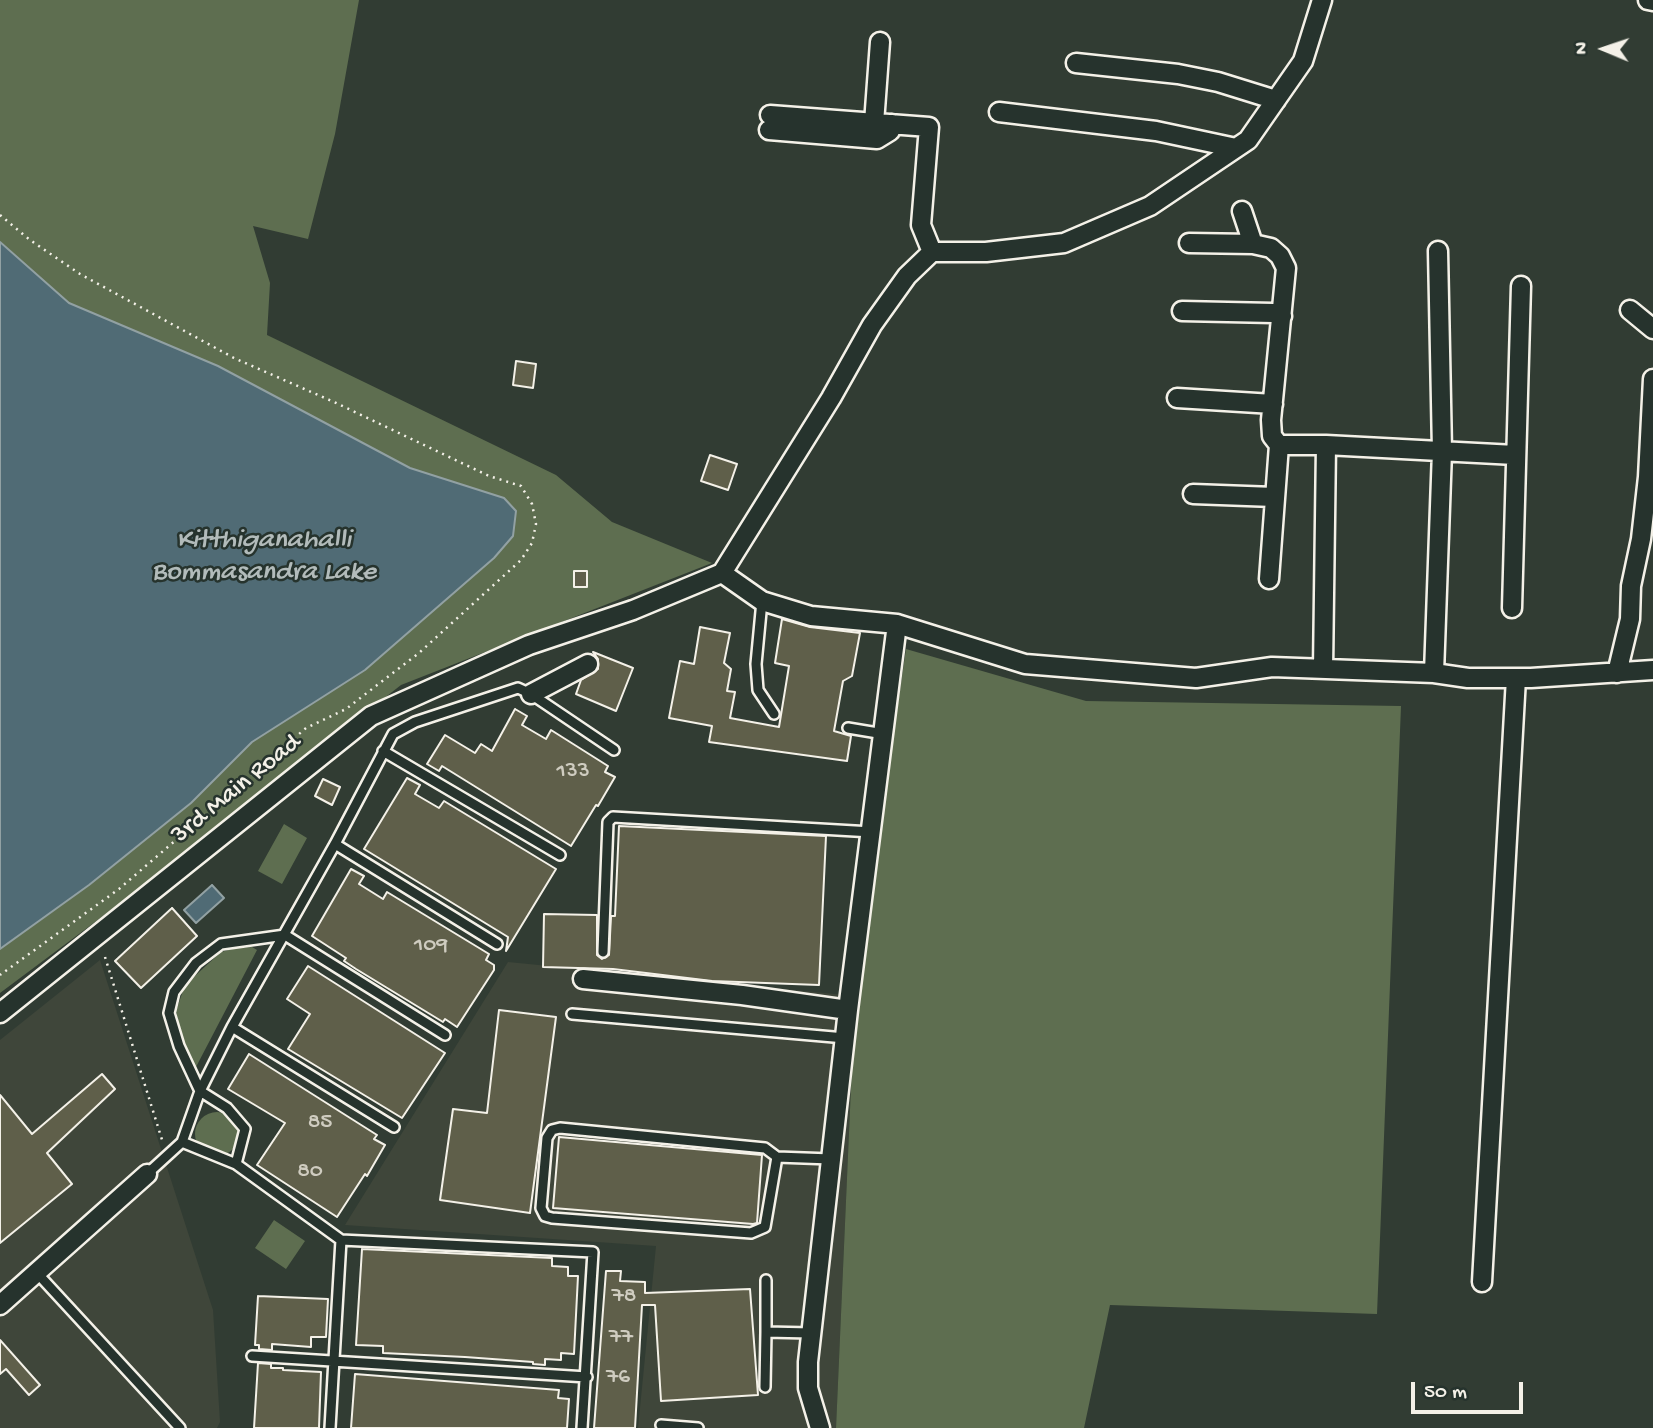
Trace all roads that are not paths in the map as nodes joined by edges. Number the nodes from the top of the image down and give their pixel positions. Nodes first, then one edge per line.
1 (1322, 0) edge
2 (880, 42) dead end
3 (1076, 63) dead end
4 (1276, 100) junction
5 (999, 113) dead end
6 (770, 123) dead end
7 (883, 123) junction
8 (1236, 148) junction
9 (1242, 211) dead end
10 (1189, 243) dead end
11 (1253, 244) junction
12 (1438, 251) dead end
13 (932, 252) junction
14 (1521, 286) dead end
15 (1630, 310) dead end
16 (1182, 311) dead end
17 (1282, 316) junction
18 (1653, 329) edge
19 (1653, 379) edge
20 (1177, 398) dead end
21 (1273, 404) junction
22 (1279, 445) junction
23 (1326, 445) junction
24 (1442, 450) junction
25 (1515, 454) junction
26 (1193, 494) dead end
27 (1274, 496) junction
28 (722, 573) junction
29 (1269, 579) dead end
30 (762, 601) junction
31 (1512, 608) dead end
32 (897, 624) junction
33 (588, 664) dead end
34 (1323, 669) junction
35 (1653, 670) edge
36 (1434, 673) junction
37 (1617, 673) junction
38 (1517, 678) junction
39 (531, 694) junction
40 (774, 714) dead end
41 (848, 728) dead end
42 (884, 734) junction
43 (614, 750) dead end
44 (383, 751) junction
45 (872, 832) junction
46 (335, 844) junction
47 (560, 855) dead end
48 (285, 935) junction
49 (497, 944) dead end
50 (603, 952) dead end
51 (583, 979) dead end
52 (848, 1010) junction
53 (0, 1013) edge
54 (572, 1014) dead end
55 (232, 1027) junction
56 (445, 1035) dead end
57 (845, 1038) junction
58 (200, 1091) junction
59 (394, 1127) dead end
60 (182, 1142) junction
61 (777, 1157) junction
62 (831, 1160) junction
63 (236, 1164) junction
64 (147, 1174) joint
65 (341, 1240) junction
66 (37, 1273) junction
67 (766, 1280) dead end
68 (1482, 1282) dead end
69 (0, 1305) edge
70 (766, 1332) junction
71 (811, 1333) junction
72 (252, 1356) dead end
73 (334, 1361) junction
74 (587, 1377) junction
75 (765, 1387) dead end
76 (662, 1425) dead end
77 (180, 1428) edge
78 (330, 1428) edge
79 (582, 1428) edge
80 (698, 1428) edge
81 (820, 1428) edge

1 - 4 street
2 - 7 street
3 - 4 street
4 - 8 street
5 - 8 street
6 - 7 street
7 - 13 street
8 - 13 street
9 - 11 street
10 - 11 street
11 - 17 street
12 - 24 street
13 - 28 street
14 - 25 street
15 - 18 street
16 - 17 street
17 - 21 street
19 - 37 street
20 - 21 street
21 - 22 street
22 - 23 street
22 - 27 street
23 - 24 street
23 - 34 street
24 - 25 street
24 - 36 street
25 - 31 street
26 - 27 street
27 - 29 street
28 - 30 street
28 - 53 street, 3rd Main Road
30 - 32 street
30 - 40 lane
32 - 34 street
32 - 42 street
33 - 39 street
34 - 36 street
35 - 37 street
36 - 38 street
37 - 38 street
38 - 68 street
39 - 43 lane
39 - 44 lane
41 - 42 lane
42 - 45 street
44 - 46 lane
44 - 47 lane
45 - 50 lane
45 - 52 street
46 - 48 lane
46 - 49 lane
48 - 55 lane
48 - 56 lane
48 - 58 lane
51 - 52 street
52 - 57 street
54 - 57 lane
55 - 58 lane
55 - 59 lane
57 - 62 street
58 - 60 lane
58 - 63 lane
60 - 63 lane
60 - 64 lane
61 - 61 lane
61 - 62 lane
62 - 71 street
63 - 65 lane
64 - 66 street
65 - 73 lane
65 - 74 lane
66 - 69 street
66 - 77 lane
67 - 70 lane
70 - 71 lane
70 - 75 lane
71 - 81 street
72 - 73 lane
73 - 74 lane
73 - 78 lane
74 - 79 lane
76 - 80 lane

